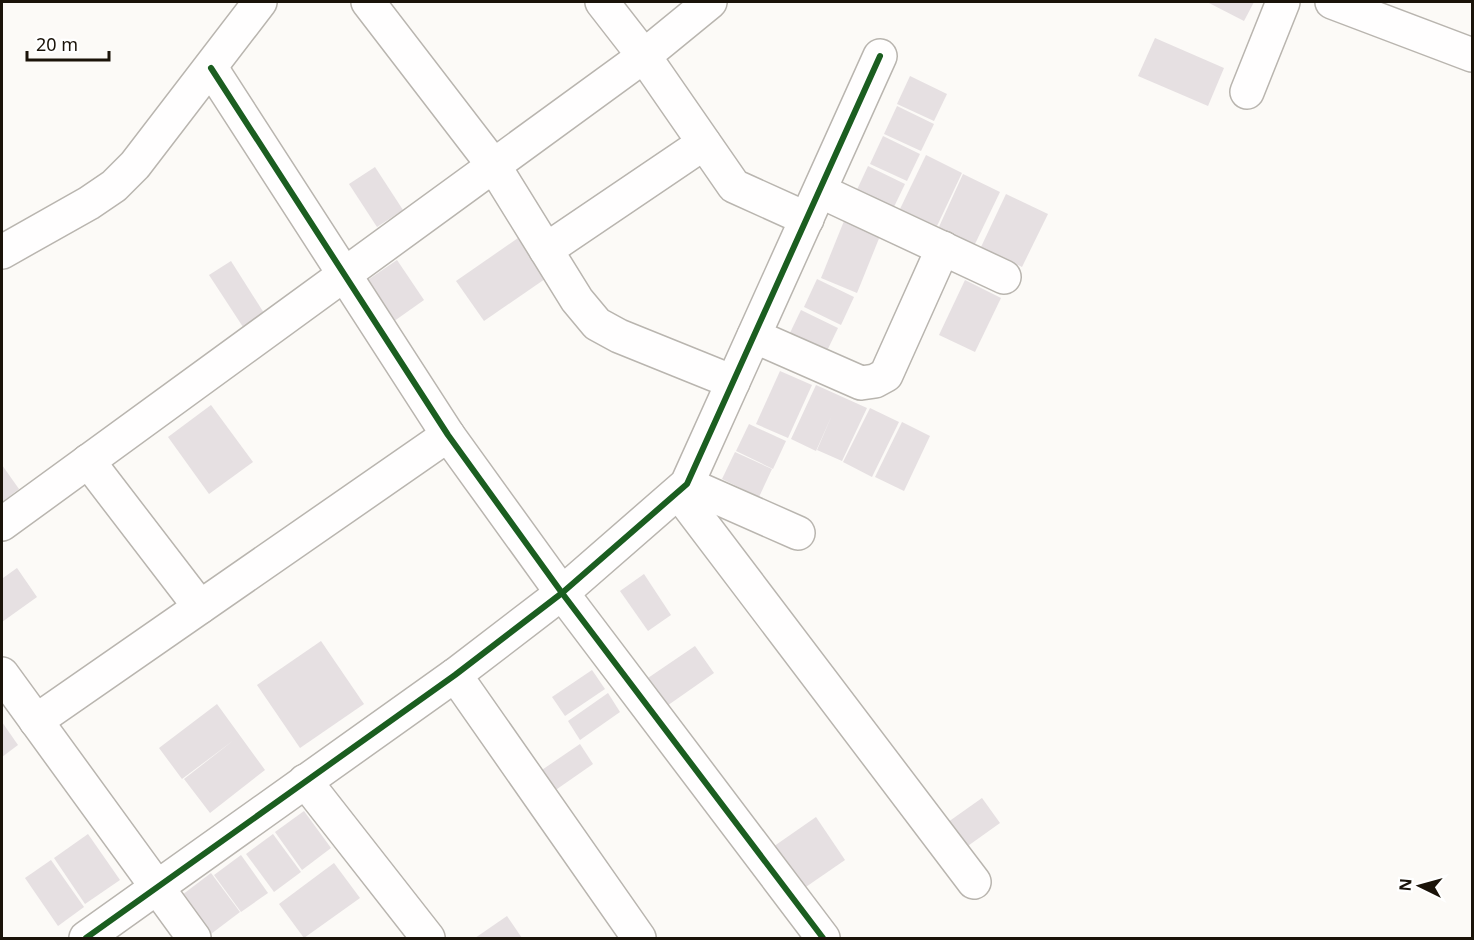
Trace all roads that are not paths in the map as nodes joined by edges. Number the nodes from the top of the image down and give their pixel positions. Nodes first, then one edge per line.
1 (260, 2) edge
2 (368, 2) edge
3 (602, 2) edge
4 (711, 2) edge
5 (1283, 2) edge
6 (1332, 2) edge
7 (644, 56) junction
8 (880, 56) dead end
9 (1473, 56) edge
10 (211, 68) junction
11 (1247, 92) dead end
12 (704, 143) junction
13 (494, 166) junction
14 (814, 205) junction
15 (943, 248) junction
16 (546, 250) junction
17 (2, 252) edge
18 (344, 275) junction
19 (1004, 277) dead end
20 (754, 336) junction
21 (733, 382) junction
22 (448, 435) junction
23 (88, 461) junction
24 (683, 489) junction
25 (2, 524) edge
26 (798, 533) dead end
27 (562, 593) junction
28 (200, 607) junction
29 (2, 674) edge
30 (456, 675) junction
31 (36, 721) junction
32 (305, 781) junction
33 (974, 882) dead end
34 (158, 888) junction
35 (86, 939) edge
36 (194, 939) edge
37 (428, 939) edge
38 (639, 939) edge
39 (823, 939) edge

1 - 10 street
2 - 13 street
3 - 7 street
4 - 7 street
5 - 11 street
6 - 9 street
7 - 12 street
7 - 13 street
8 - 14 street
10 - 17 street
10 - 18 street
12 - 14 street
12 - 16 street
13 - 16 street
13 - 18 street
14 - 15 street
14 - 20 street
15 - 19 street
15 - 20 street
16 - 21 street
18 - 22 street
18 - 23 street
20 - 21 street
21 - 24 street
22 - 27 street
22 - 28 street
23 - 25 street
23 - 28 street
24 - 26 street
24 - 27 street
24 - 33 street
27 - 30 street
27 - 39 street
28 - 31 street
29 - 31 street
30 - 32 street
30 - 38 street
31 - 34 street
32 - 34 street
32 - 37 street
34 - 35 street
34 - 36 street

